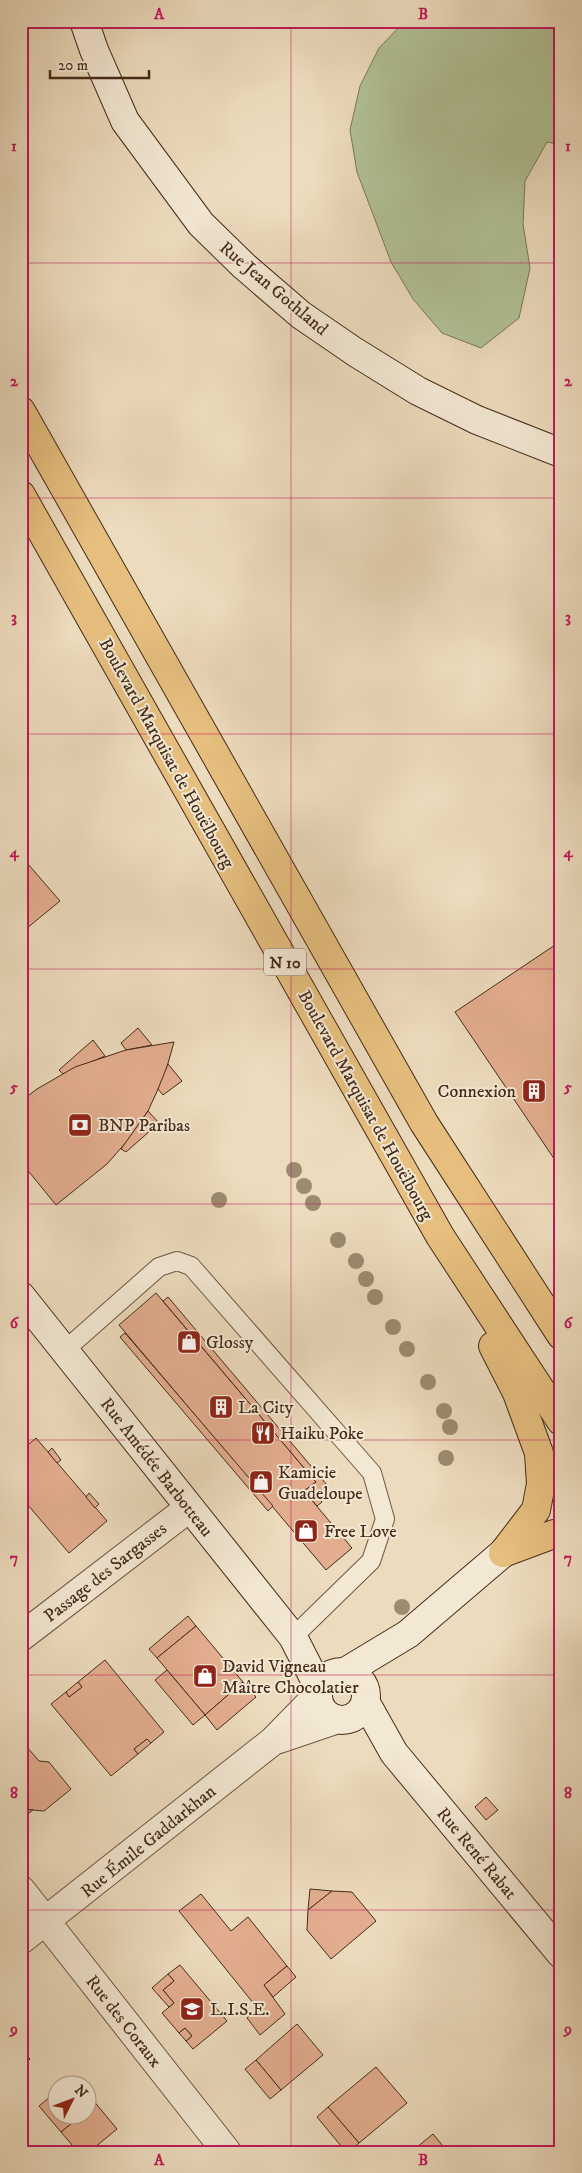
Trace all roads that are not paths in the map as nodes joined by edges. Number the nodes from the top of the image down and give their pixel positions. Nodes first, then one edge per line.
1 (84, 21) edge
2 (21, 411) edge
3 (561, 453) edge
4 (21, 494) edge
5 (440, 1236) junction
6 (21, 1296) edge
7 (561, 1335) edge
8 (65, 1350) junction
9 (561, 1421) edge
10 (189, 1508) junction
11 (561, 1534) edge
12 (503, 1553) junction
13 (408, 1634) junction
14 (21, 1637) edge
15 (293, 1637) junction
16 (330, 1682) junction
17 (354, 1709) junction
18 (273, 1741) junction
19 (21, 1890) edge
20 (46, 1922) junction
21 (21, 1940) edge
22 (561, 1954) edge
23 (227, 2152) edge

1 - 3 street, Rue Jean Gothland
2 - 7 main road, N 10
4 - 5 main road, Boulevard Marquisat de Houëlbourg / N 10
5 - 9 main road, Boulevard Marquisat de Houëlbourg / N 10
5 - 12 main road
6 - 8 street, Rue Amédée Barbotteau
8 - 10 street, Rue Amédée Barbotteau
8 - 15 lane
10 - 14 street, Passage des Sargasses
10 - 15 street, Rue Amédée Barbotteau
11 - 12 main road
12 - 13 street, Rue Émile Gaddarkhan
13 - 16 street, Rue Émile Gaddarkhan
13 - 17 street, Rue Émile Gaddarkhan
15 - 16 street, Rue Amédée Barbotteau
16 - 17 street
16 - 17 street, Rue Amédée Barbotteau
16 - 18 street, Rue Émile Gaddarkhan
17 - 18 street, Rue Émile Gaddarkhan
17 - 22 street, Rue René Rabat
18 - 20 street, Rue Émile Gaddarkhan
19 - 20 street, Rue des Coraux
20 - 21 street, Rue Émile Gaddarkhan
20 - 23 street, Rue des Coraux

